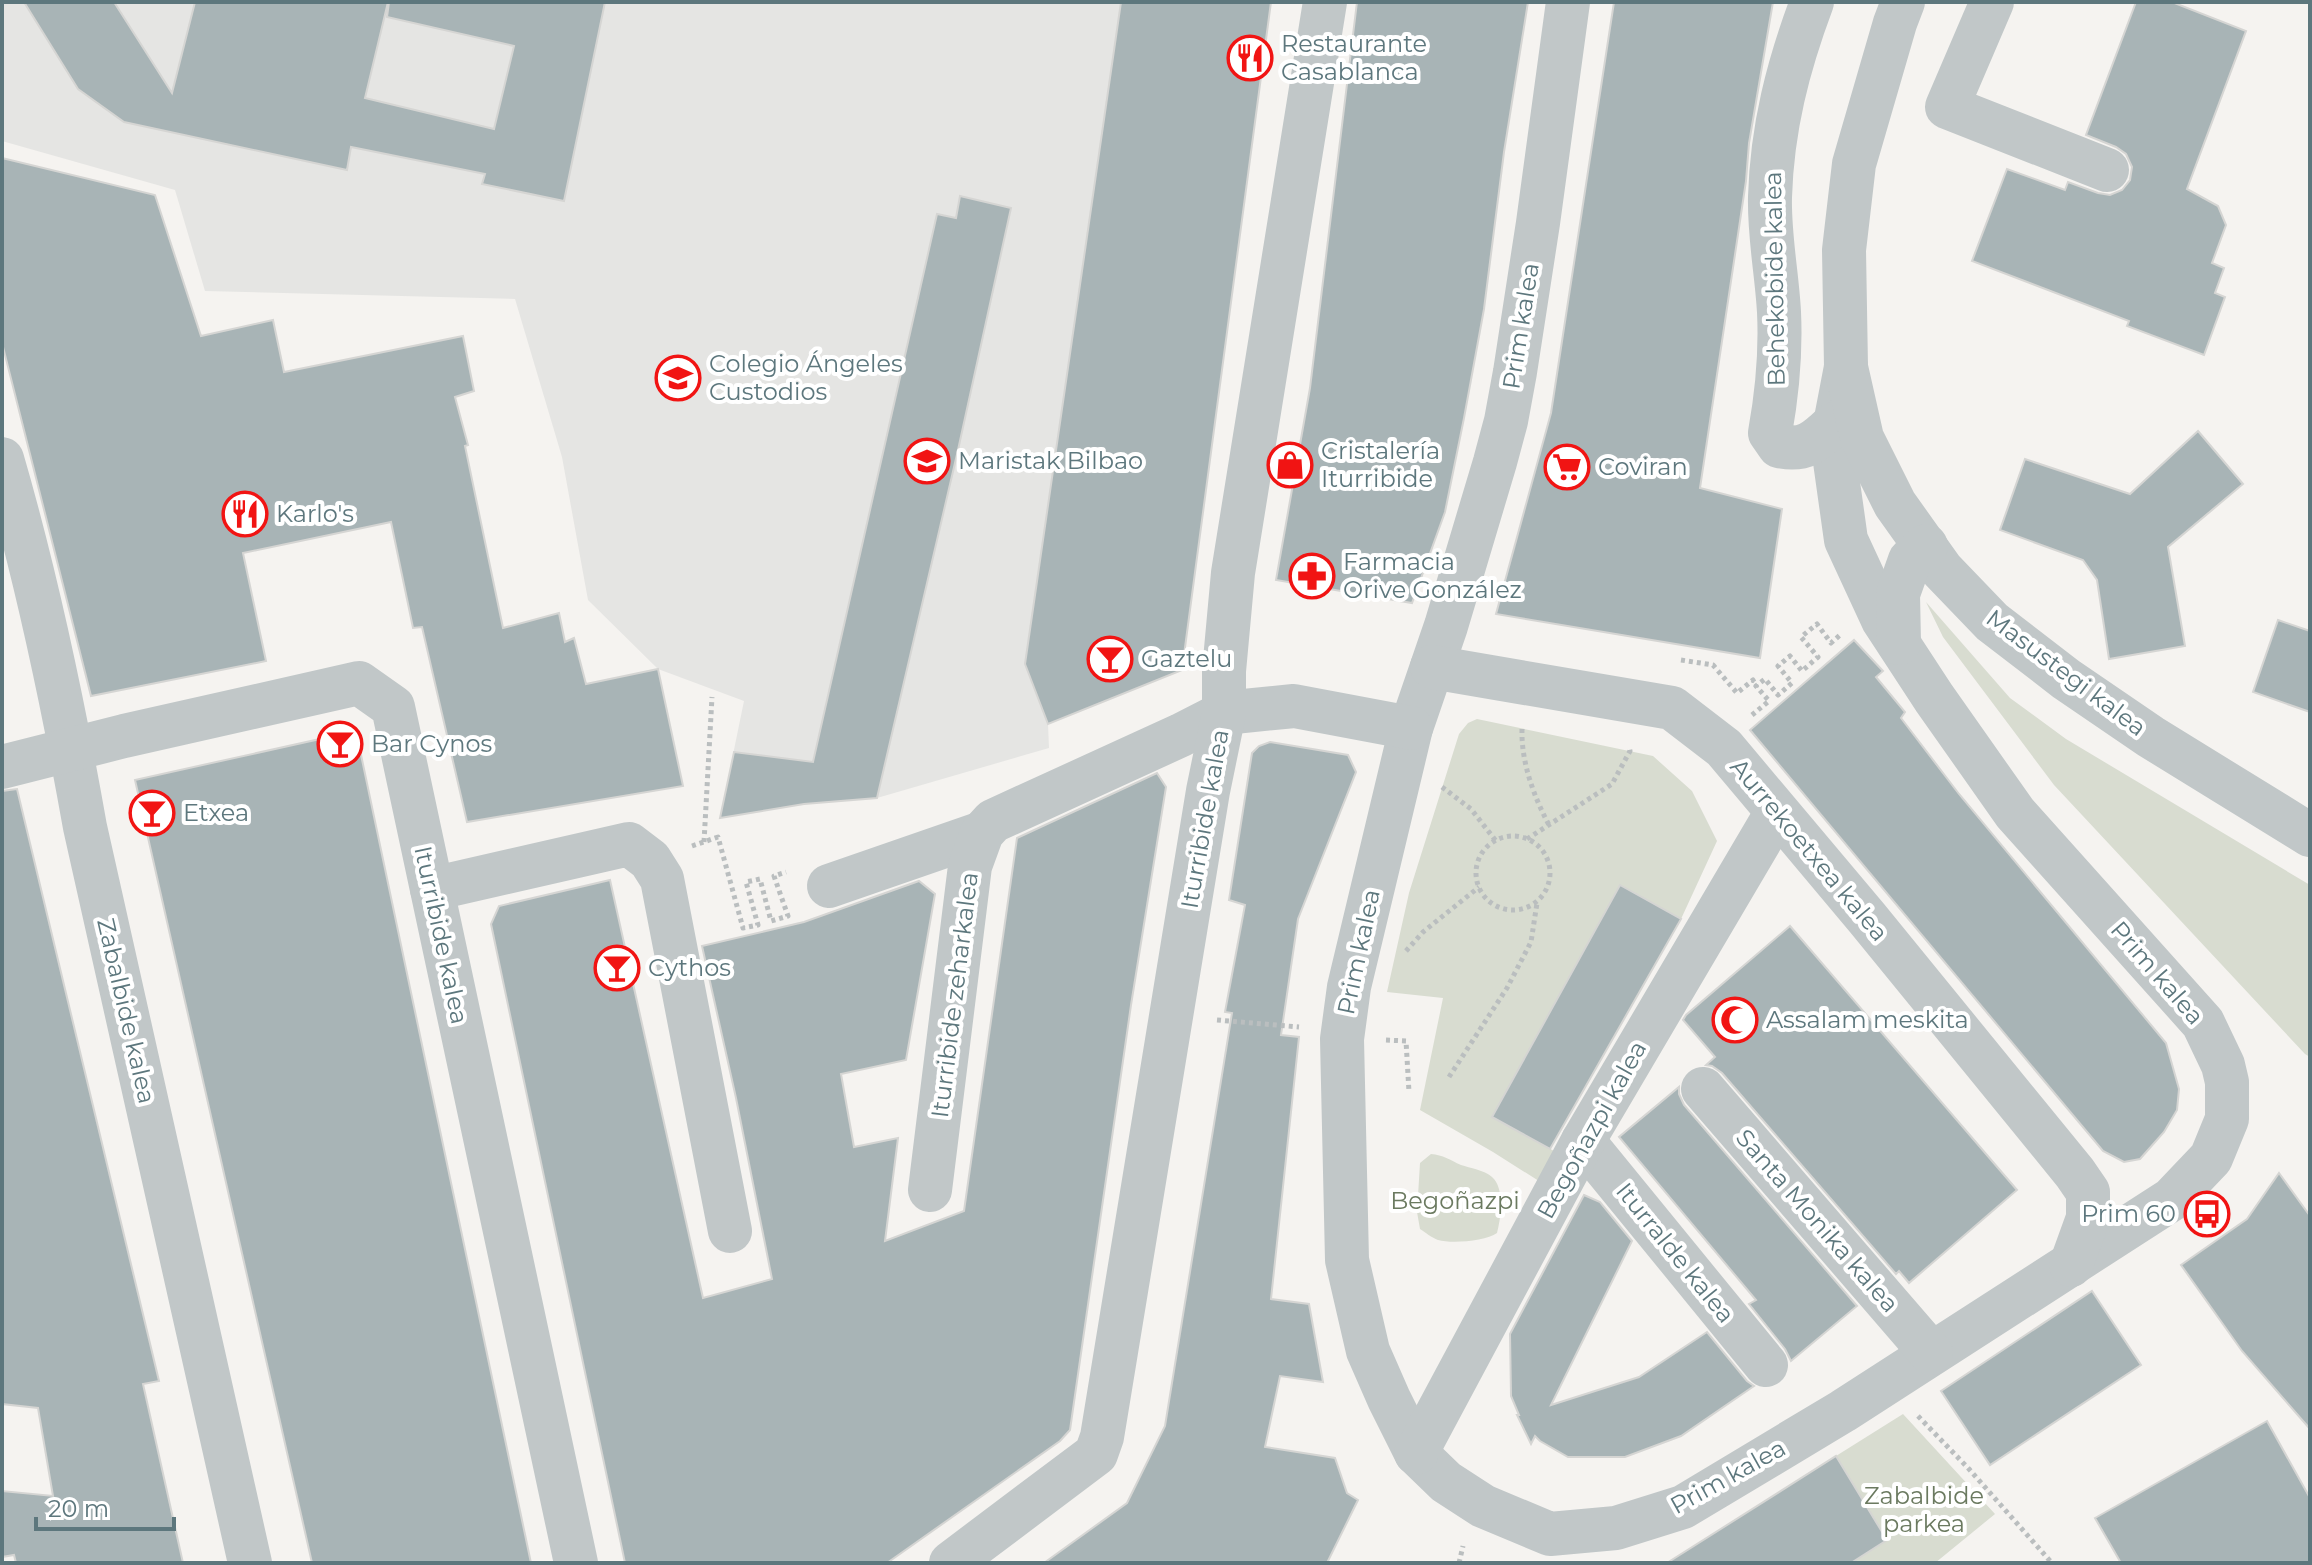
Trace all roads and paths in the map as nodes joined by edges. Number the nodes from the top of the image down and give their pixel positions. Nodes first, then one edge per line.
1 (1325, 2) edge
2 (1568, 2) edge
3 (1812, 2) edge
4 (1903, 2) edge
5 (1992, 2) edge
6 (2107, 170) dead end
7 (1846, 367) junction
8 (1834, 424) junction
9 (2, 459) edge
10 (10, 521) edge
11 (1917, 534) junction
12 (1868, 587) junction
13 (1839, 624) dead end
14 (1899, 643) junction
15 (1713, 665) dead end
16 (1432, 667) junction
17 (1756, 686) junction
18 (712, 697) dead end
19 (1224, 713) junction
20 (1749, 718) dead end
21 (1522, 724) dead end
22 (1411, 728) junction
23 (71, 750) junction
24 (1630, 751) dead end
25 (2, 767) edge
26 (1431, 779) dead end
27 (1777, 812) junction
28 (1549, 825) junction
29 (982, 833) junction
30 (2310, 835) edge
31 (1527, 839) junction
32 (1496, 841) junction
33 (704, 842) junction
34 (680, 850) dead end
35 (811, 885) joint
36 (1479, 887) junction
37 (432, 889) junction
38 (1537, 902) junction
39 (1402, 955) dead end
40 (1212, 1020) dead end
41 (1300, 1027) dead end
42 (1375, 1040) dead end
43 (1449, 1077) dead end
44 (1703, 1089) dead end
45 (1409, 1092) dead end
46 (1583, 1141) junction
47 (930, 1190) dead end
48 (2088, 1192) junction
49 (2154, 1210) junction
50 (730, 1231) dead end
51 (2071, 1265) junction
52 (1931, 1353) junction
53 (1766, 1365) dead end
54 (1917, 1415) dead end
55 (1416, 1453) junction
56 (250, 1563) edge
57 (576, 1563) edge
58 (951, 1563) edge
59 (2052, 1563) edge

1 - 19 street, Iturribide kalea
2 - 16 street, Prim kalea
3 - 8 street, Behekobide kalea
4 - 7 street
5 - 6 street
7 - 8 street, Prim kalea
7 - 11 street, Masustegi kalea
8 - 12 street, Prim kalea
9 - 10 street, Zabalbide kalea
10 - 23 street, Zabalbide kalea
11 - 12 street
11 - 14 street
11 - 30 street, Masustegi kalea
12 - 14 street, Prim kalea
13 - 17 path
14 - 49 street, Prim kalea
15 - 17 path
16 - 22 street, Prim kalea
16 - 27 street, Aurrekoetxea kalea
17 - 20 path
18 - 33 path
19 - 22 street
19 - 29 street
19 - 58 street, Iturribide kalea
21 - 28 path
22 - 55 street, Prim kalea
23 - 25 street, Iturribide kalea
23 - 37 street, Iturribide kalea
23 - 56 street, Zabalbide kalea
24 - 28 path
26 - 32 path
27 - 46 street, Begoñazpi kalea
27 - 48 street, Aurrekoetxea kalea
28 - 31 path
29 - 35 street
29 - 47 street, Iturribide zeharkalea
31 - 32 path
31 - 38 path
32 - 36 path
33 - 34 path
33 - 35 path
36 - 38 path
36 - 39 path
37 - 50 street
37 - 57 street, Iturribide kalea
38 - 43 path
40 - 41 path
42 - 45 path
44 - 52 street, Santa Monika kalea
46 - 53 street, Iturralde kalea
46 - 55 street, Begoñazpi kalea
48 - 49 street, Aurrekoetxea kalea
48 - 51 street
49 - 51 street, Prim kalea
51 - 52 street, Prim kalea
52 - 55 street, Prim kalea
54 - 59 path

